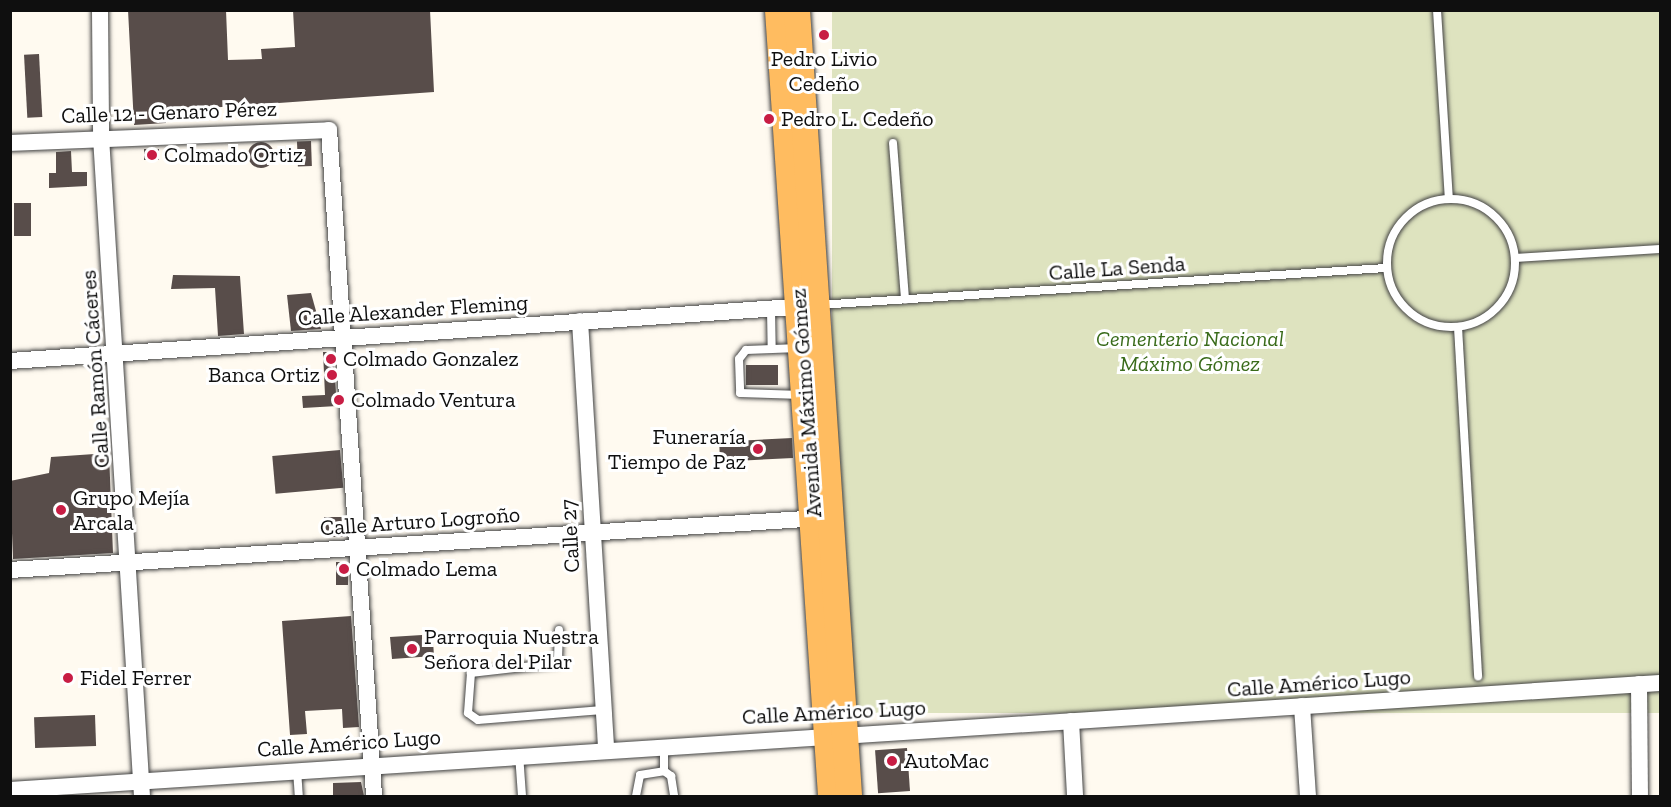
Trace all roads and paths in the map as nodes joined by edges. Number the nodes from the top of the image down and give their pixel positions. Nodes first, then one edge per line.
1 (100, 10) edge
2 (778, 10) edge
3 (797, 10) edge
4 (1437, 10) edge
5 (101, 137) junction
6 (10, 143) edge
7 (893, 143) dead end
8 (1449, 199) junction
9 (1660, 249) edge
10 (1515, 258) junction
11 (1386, 268) junction
12 (905, 300) junction
13 (808, 306) junction
14 (771, 309) junction
15 (580, 321) junction
16 (1458, 327) junction
17 (346, 337) junction
18 (772, 348) junction
19 (802, 348) junction
20 (117, 354) junction
21 (10, 361) edge
22 (805, 395) junction
23 (823, 518) junction
24 (592, 533) junction
25 (361, 547) junction
26 (129, 563) junction
27 (10, 570) edge
28 (559, 630) dead end
29 (1478, 676) dead end
30 (1660, 682) edge
31 (1639, 684) junction
32 (1302, 706) junction
33 (603, 710) junction
34 (1071, 721) junction
35 (836, 735) junction
36 (664, 745) junction
37 (606, 748) junction
38 (519, 754) junction
39 (372, 764) junction
40 (297, 770) junction
41 (664, 771) junction
42 (142, 789) edge
43 (10, 790) edge
44 (299, 796) edge
45 (374, 796) edge
46 (522, 796) edge
47 (636, 796) edge
48 (674, 796) edge
49 (831, 796) edge
50 (849, 796) edge
51 (1075, 796) edge
52 (1308, 796) edge
53 (1640, 796) edge

1 - 5 street, Calle Ramón Cáceres
2 - 13 main road, Avenida Máximo Gómez
3 - 13 main road, Avenida Máximo Gómez
4 - 8 lane
5 - 6 street, Calle 12 - Genaro Pérez
5 - 17 street, Calle 12 - Genaro Pérez
5 - 20 street, Calle Ramón Cáceres
7 - 12 lane
8 - 10 lane
8 - 11 lane
9 - 10 lane
10 - 16 lane
11 - 12 lane, Calle La Senda
11 - 16 lane
12 - 13 lane, Calle La Senda
13 - 14 street, Calle Alexander Fleming
13 - 19 main road, Avenida Máximo Gómez
13 - 23 main road, Avenida Máximo Gómez
14 - 15 street, Calle Alexander Fleming
14 - 18 lane
15 - 17 street, Calle Alexander Fleming
15 - 24 street, Calle 27
16 - 29 lane
17 - 20 street, Calle Alexander Fleming
17 - 25 street
18 - 19 lane
18 - 22 lane
19 - 22 main road, Avenida Máximo Gómez
20 - 21 street, Calle Alexander Fleming
20 - 26 street, Calle Ramón Cáceres
22 - 23 main road, Avenida Máximo Gómez
23 - 24 street, Calle Arturo Logroño
23 - 35 main road, Avenida Máximo Gómez
24 - 25 street, Calle Arturo Logroño
24 - 33 street, Calle 27
25 - 26 street, Calle Arturo Logroño
25 - 39 street
26 - 27 street, Calle Arturo Logroño
26 - 42 street, Calle Ramón Cáceres
28 - 33 lane
30 - 31 street, Calle Américo Lugo
31 - 32 street, Calle Américo Lugo
31 - 53 street
32 - 34 street, Calle Américo Lugo
32 - 52 street
33 - 37 street, Calle 27
34 - 35 street, Calle Américo Lugo
34 - 51 street
35 - 36 street, Calle Américo Lugo
35 - 49 main road, Avenida Máximo Gómez
35 - 50 main road, Avenida Máximo Gómez
36 - 37 street, Calle Américo Lugo
36 - 41 lane
37 - 38 street, Calle Américo Lugo
38 - 39 street, Calle Américo Lugo
38 - 46 lane
39 - 40 street, Calle Américo Lugo
39 - 45 street
40 - 42 street, Calle Américo Lugo
40 - 44 lane
41 - 47 lane
41 - 48 lane
42 - 43 street, Calle Américo Lugo

